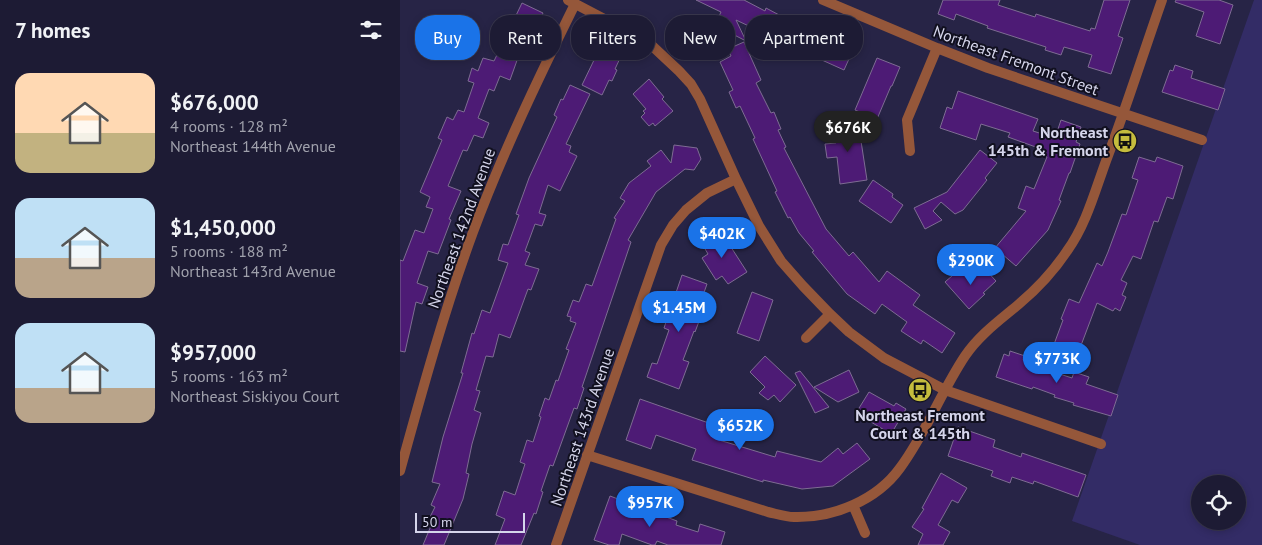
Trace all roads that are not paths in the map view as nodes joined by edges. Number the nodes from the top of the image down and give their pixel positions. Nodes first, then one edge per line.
1 (823, 0) edge
2 (1162, 0) edge
3 (572, 2) edge
4 (937, 48) junction
5 (1123, 114) junction
6 (1202, 140) dead end
7 (910, 151) dead end
8 (736, 179) junction
9 (830, 314) junction
10 (806, 338) dead end
11 (945, 390) junction
12 (1101, 444) dead end
13 (587, 455) junction
14 (400, 472) edge
15 (853, 505) junction
16 (865, 533) dead end
17 (556, 545) edge

1 - 4 street, Northeast Fremont Street
2 - 5 street
3 - 8 street
3 - 14 street, Northeast 142nd Avenue
4 - 5 street, Northeast Fremont Street
4 - 7 street
5 - 6 street, Northeast Fremont Street
5 - 11 street
8 - 9 street
8 - 13 street, Northeast 143rd Avenue
9 - 10 street
9 - 11 street
11 - 12 street
11 - 15 street
13 - 15 street
13 - 17 street, Northeast 143rd Avenue
15 - 16 street

